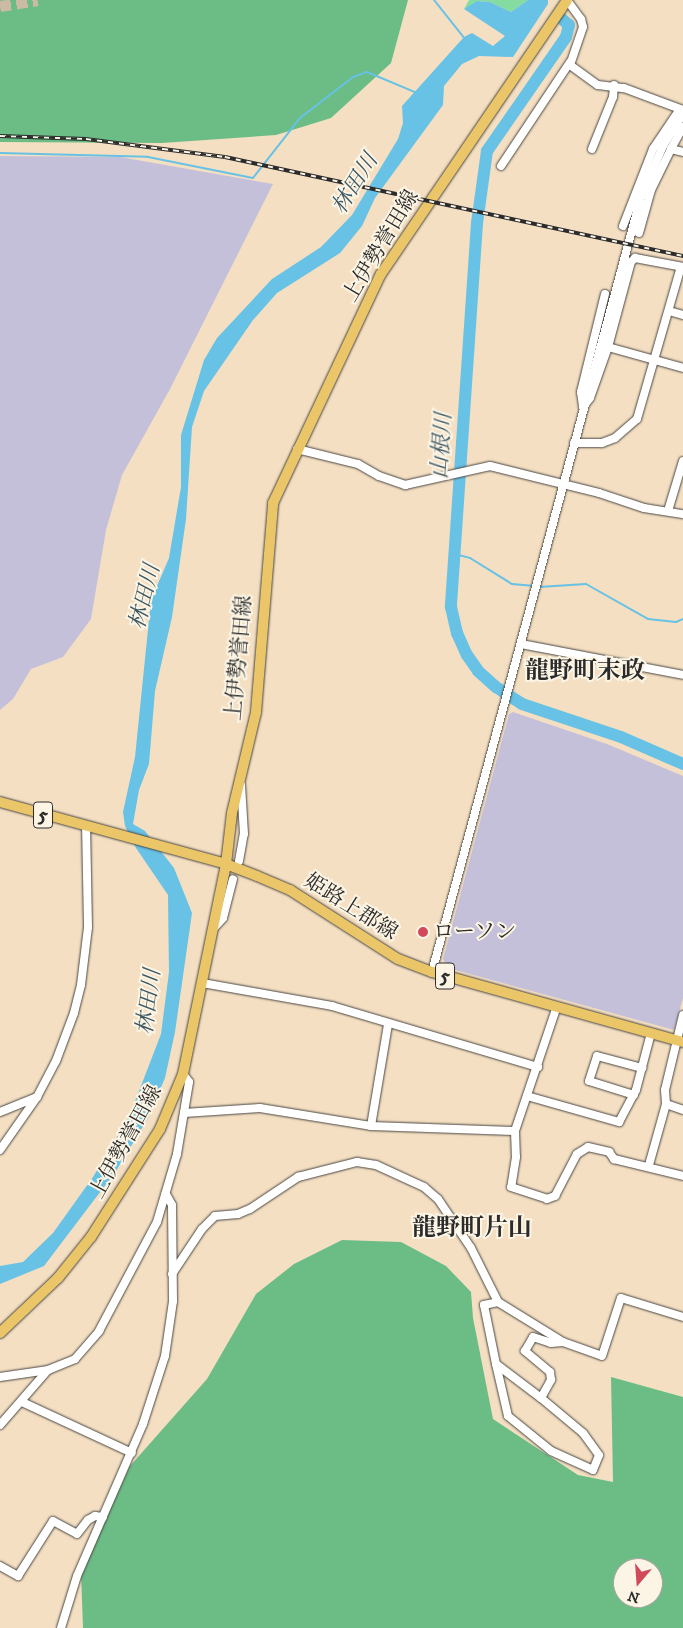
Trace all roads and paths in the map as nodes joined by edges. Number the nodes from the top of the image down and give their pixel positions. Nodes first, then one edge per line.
1 (567, 0) edge
2 (570, 62) junction
3 (614, 86) junction
4 (682, 111) edge
5 (683, 127) edge
6 (592, 149) dead end
7 (671, 149) junction
8 (683, 152) edge
9 (501, 166) dead end
10 (623, 226) dead end
11 (639, 233) dead end
12 (682, 267) edge
13 (605, 294) dead end
14 (669, 311) junction
15 (683, 315) edge
16 (608, 347) junction
17 (656, 360) junction
18 (683, 368) edge
19 (583, 407) junction
20 (574, 443) junction
21 (297, 449) junction
22 (683, 461) edge
23 (563, 485) junction
24 (668, 511) junction
25 (683, 514) edge
26 (521, 644) junction
27 (683, 675) edge
28 (241, 778) junction
29 (0, 802) edge
30 (86, 827) junction
31 (239, 861) dead end
32 (226, 864) junction
33 (233, 879) dead end
34 (211, 931) junction
35 (432, 972) junction
36 (202, 982) junction
37 (556, 1009) junction
38 (683, 1015) edge
39 (388, 1024) junction
40 (651, 1033) junction
41 (680, 1041) edge
42 (538, 1067) junction
43 (642, 1068) junction
44 (183, 1074) junction
45 (634, 1095) junction
46 (528, 1096) junction
47 (37, 1097) junction
48 (666, 1104) junction
49 (683, 1110) edge
50 (0, 1112) edge
51 (184, 1113) junction
52 (371, 1126) junction
53 (515, 1131) junction
54 (0, 1150) edge
55 (649, 1165) junction
56 (683, 1176) edge
57 (166, 1194) junction
58 (172, 1274) junction
59 (498, 1302) junction
60 (683, 1317) edge
61 (0, 1333) edge
62 (563, 1342) junction
63 (496, 1364) junction
64 (48, 1370) junction
65 (0, 1377) edge
66 (541, 1398) junction
67 (22, 1402) junction
68 (0, 1425) edge
69 (132, 1453) junction
70 (103, 1517) junction
71 (0, 1566) edge
72 (61, 1628) edge

1 - 2 street
1 - 21 main road, 上伊勢誉田線
2 - 3 street
2 - 9 street
3 - 4 street
3 - 6 street
4 - 10 street
4 - 19 street
5 - 7 street
7 - 8 street
7 - 11 street
12 - 14 street
12 - 16 street
13 - 19 street
14 - 15 street
14 - 17 street
16 - 17 street
16 - 19 street
17 - 18 street
17 - 20 street
19 - 20 street
20 - 23 street
21 - 23 street
21 - 28 main road, 上伊勢誉田線
22 - 24 street
23 - 24 street
23 - 26 street
24 - 25 street
26 - 27 street
26 - 35 street
28 - 31 street
28 - 32 main road, 上伊勢誉田線
29 - 30 main road, 姫路上郡線 / 5
30 - 32 main road, 姫路上郡線 / 5
30 - 47 street
32 - 34 main road, 上伊勢誉田線
32 - 35 main road, 姫路上郡線 / 5
33 - 34 street
34 - 36 main road, 上伊勢誉田線
35 - 37 main road, 姫路上郡線 / 5
36 - 39 street
36 - 44 main road, 上伊勢誉田線
37 - 40 main road, 姫路上郡線 / 5
37 - 42 street
38 - 41 street
39 - 42 street
39 - 52 street
40 - 41 main road, 姫路上郡線 / 5
40 - 43 street
41 - 48 street
42 - 46 street
43 - 45 street
43 - 45 street
44 - 51 street
44 - 61 main road, 上伊勢誉田線
45 - 46 street
46 - 53 street
47 - 50 street
47 - 54 street
48 - 49 street
48 - 55 street
51 - 52 street
51 - 57 street
52 - 53 street
53 - 55 street
55 - 56 street
57 - 58 street
57 - 64 street
58 - 59 street
58 - 69 street
59 - 62 street
59 - 63 street
60 - 62 street
62 - 66 street
63 - 66 street
63 - 66 street
64 - 65 street
64 - 67 street
67 - 68 street
67 - 69 street
69 - 70 street
70 - 71 street
70 - 72 street

